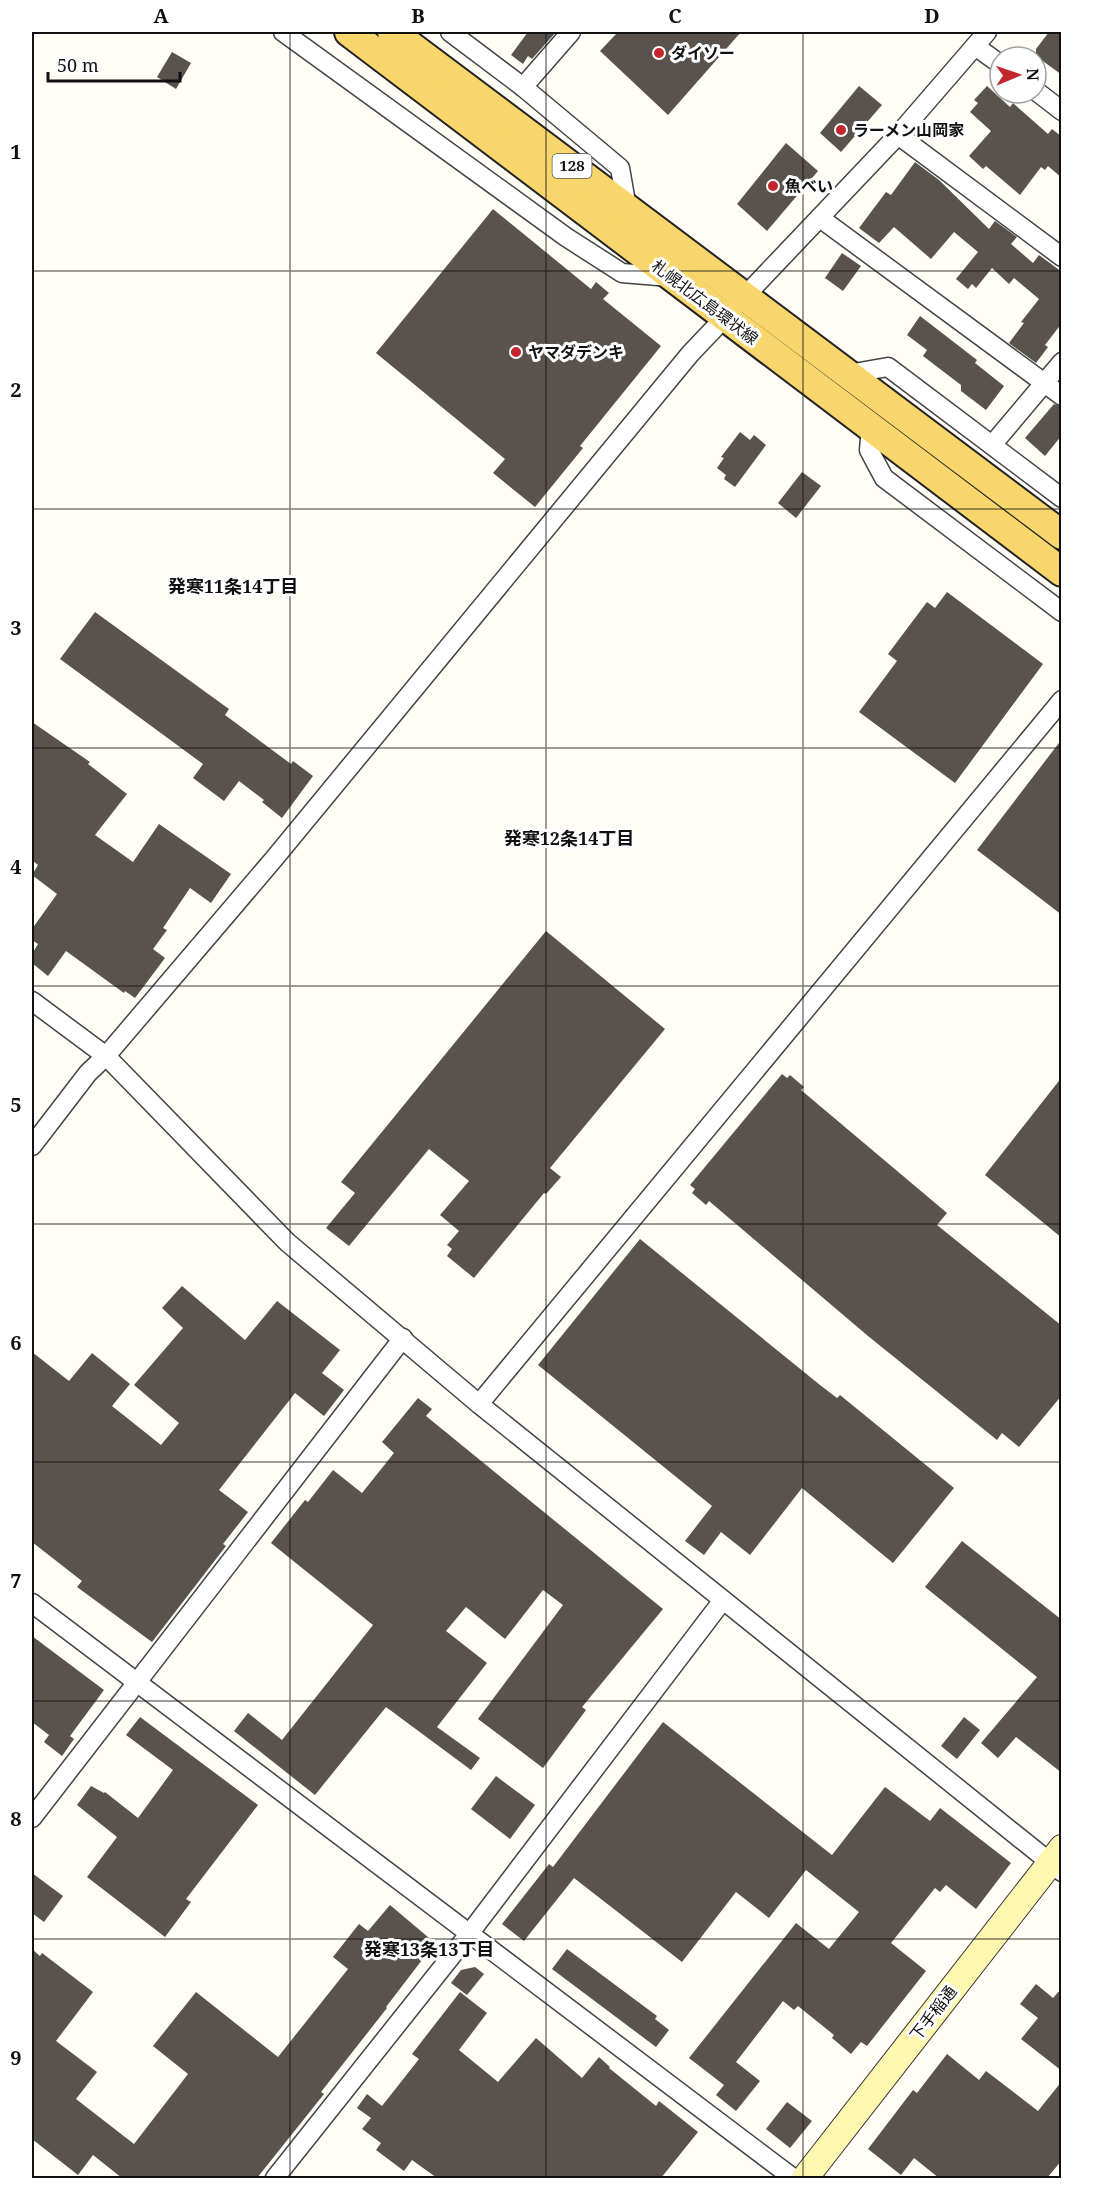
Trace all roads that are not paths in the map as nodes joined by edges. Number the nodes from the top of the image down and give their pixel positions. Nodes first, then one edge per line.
1 (283, 32) edge
2 (349, 32) edge
3 (450, 32) edge
4 (571, 32) edge
5 (987, 32) edge
6 (392, 42) edge
7 (975, 46) junction
8 (988, 55) edge
9 (522, 87) junction
10 (1048, 100) edge
11 (1062, 111) edge
12 (898, 135) junction
13 (627, 208) junction
14 (820, 218) junction
15 (1062, 257) edge
16 (672, 277) junction
17 (744, 296) junction
18 (726, 317) junction
19 (1062, 362) edge
20 (848, 374) junction
21 (1044, 383) junction
22 (1062, 396) edge
23 (870, 428) junction
24 (992, 445) junction
25 (1062, 498) edge
26 (1062, 535) edge
27 (1062, 572) edge
28 (1062, 612) edge
29 (1062, 700) edge
30 (32, 1001) edge
31 (106, 1056) junction
32 (32, 1146) edge
33 (403, 1338) junction
34 (479, 1404) junction
35 (723, 1600) junction
36 (32, 1603) edge
37 (137, 1683) junction
38 (32, 1818) edge
39 (1058, 1861) edge
40 (469, 1934) junction
41 (274, 2178) edge
42 (793, 2178) edge
43 (805, 2178) edge

1 - 16 street
2 - 6 main road, 札幌北広島環状線 / 128
3 - 9 street
4 - 9 street
5 - 7 street
6 - 13 main road, 札幌北広島環状線 / 128
6 - 16 main road, 札幌北広島環状線 / 128
7 - 8 street
7 - 12 street
9 - 13 street
10 - 11 street
12 - 14 street
12 - 15 street
13 - 17 main road, 札幌北広島環状線 / 128
14 - 17 street
14 - 21 street
16 - 18 main road, 札幌北広島環状線 / 128
17 - 18 street
17 - 20 main road, 札幌北広島環状線 / 128
18 - 23 main road, 札幌北広島環状線 / 128
18 - 31 street
19 - 21 street
20 - 24 street
20 - 26 main road, 札幌北広島環状線 / 128
21 - 22 street
21 - 24 street
23 - 27 main road, 札幌北広島環状線 / 128
23 - 28 street
24 - 25 street
29 - 34 street
30 - 31 street
31 - 32 street
31 - 33 street
33 - 34 street
33 - 37 street
34 - 35 street
35 - 39 street
35 - 40 street
36 - 37 street
37 - 38 street
37 - 40 street
39 - 43 main road, 下手稲通
40 - 41 street
40 - 42 street

